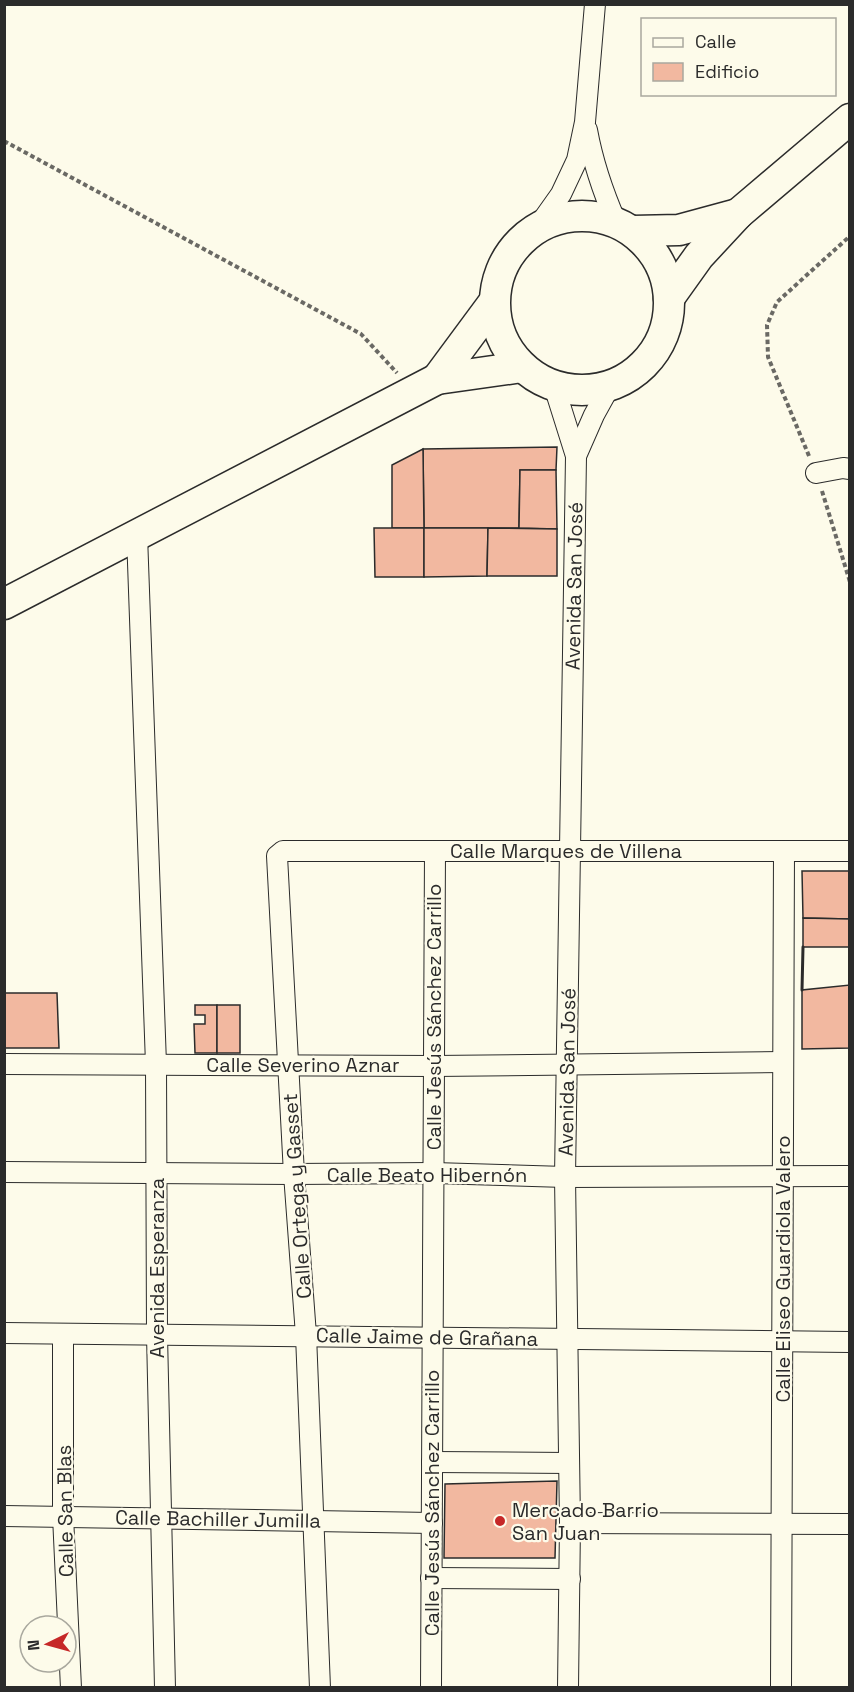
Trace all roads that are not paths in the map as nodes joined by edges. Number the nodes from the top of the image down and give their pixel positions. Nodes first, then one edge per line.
1 (595, 4) edge
2 (849, 119) edge
3 (585, 122) junction
4 (738, 214) junction
5 (539, 225) junction
6 (624, 227) junction
7 (669, 298) junction
8 (494, 302) junction
9 (522, 367) junction
10 (425, 385) junction
11 (554, 386) junction
12 (610, 386) junction
13 (576, 456) junction
14 (849, 469) edge
15 (816, 473) road end
16 (137, 535) junction
17 (4, 604) edge
18 (283, 851) joint
19 (435, 851) junction
20 (571, 851) junction
21 (784, 851) junction
22 (849, 851) edge
23 (782, 1062) junction
24 (4, 1064) edge
25 (156, 1064) junction
26 (288, 1065) junction
27 (568, 1065) junction
28 (434, 1066) junction
29 (4, 1173) edge
30 (156, 1173) junction
31 (434, 1173) junction
32 (294, 1174) junction
33 (783, 1176) junction
34 (849, 1176) edge
35 (565, 1177) junction
36 (4, 1333) edge
37 (63, 1334) junction
38 (157, 1335) junction
39 (306, 1335) junction
40 (433, 1337) junction
41 (567, 1338) junction
42 (783, 1342) junction
43 (849, 1342) edge
44 (432, 1462) junction
45 (569, 1463) junction
46 (4, 1516) edge
47 (63, 1516) junction
48 (160, 1517) junction
49 (313, 1521) junction
50 (432, 1523) junction
51 (570, 1523) junction
52 (782, 1524) junction
53 (849, 1524) edge
54 (431, 1578) junction
55 (570, 1579) junction
56 (71, 1688) edge
57 (165, 1688) edge
58 (320, 1688) edge
59 (431, 1688) edge
60 (568, 1688) edge
61 (781, 1688) edge

1 - 3 street
2 - 4 main road
3 - 5 street
3 - 6 street
4 - 6 main road
4 - 7 main road
5 - 6 main road
5 - 8 main road
6 - 7 main road
7 - 12 main road
8 - 9 main road
8 - 10 main road
9 - 10 main road
9 - 11 main road
10 - 16 main road
11 - 12 main road
11 - 13 street, Avenida San José
12 - 13 street, Avenida San José
13 - 20 street, Avenida San José
14 - 15 street
16 - 17 main road
16 - 25 street, Avenida Esperanza
18 - 19 street, Calle Marques de Villena
18 - 26 street, Calle Ortega y Gasset
19 - 20 street, Calle Marques de Villena
19 - 28 street, Calle Jesús Sánchez Carrillo
20 - 21 street, Calle Marques de Villena
20 - 27 street, Avenida San José
21 - 22 street, Calle Marques de Villena
21 - 23 street, Calle Eliseo Guardiola Valero
23 - 27 street, Calle Severino Aznar
23 - 33 street, Calle Eliseo Guardiola Valero
24 - 25 street, Calle Severino Aznar
25 - 26 street, Calle Severino Aznar
25 - 30 street, Avenida Esperanza
26 - 28 street, Calle Severino Aznar
26 - 32 street, Calle Ortega y Gasset
27 - 28 street, Calle Severino Aznar
27 - 35 street, Avenida San José
28 - 31 street, Calle Jesús Sánchez Carrillo
29 - 30 street, Calle Beato Hibernón
30 - 32 street, Calle Beato Hibernón
30 - 38 street, Avenida Esperanza
31 - 32 street, Calle Beato Hibernón
31 - 35 street, Calle Beato Hibernón
31 - 40 street, Calle Jesús Sánchez Carrillo
32 - 39 street, Calle Ortega y Gasset
33 - 34 street, Calle Beato Hibernón
33 - 35 street, Calle Beato Hibernón
33 - 42 street, Calle Eliseo Guardiola Valero
35 - 41 street, Avenida San José
36 - 37 street, Calle Jaime de Grañana
37 - 38 street, Calle Jaime de Grañana
37 - 47 street, Calle San Blas
38 - 39 street, Calle Jaime de Grañana
38 - 48 street, Avenida Esperanza
39 - 40 street, Calle Jaime de Grañana
39 - 49 street, Calle Ortega y Gasset
40 - 41 street, Calle Jaime de Grañana
40 - 44 street, Calle Jesús Sánchez Carrillo
41 - 42 street, Calle Jaime de Grañana
41 - 45 street, Avenida San José
42 - 43 street, Calle Jaime de Grañana
42 - 52 street, Calle Eliseo Guardiola Valero
44 - 45 street
44 - 50 street, Calle Jesús Sánchez Carrillo
45 - 51 street, Avenida San José
46 - 47 street, Calle Bachiller Jumilla
47 - 48 street, Calle Bachiller Jumilla
47 - 56 street, Calle San Blas
48 - 49 street, Calle Bachiller Jumilla
48 - 57 street, Avenida Esperanza
49 - 50 street, Calle Bachiller Jumilla
49 - 58 street, Calle Ortega y Gasset
50 - 54 street, Calle Jesús Sánchez Carrillo
51 - 52 street
51 - 55 street, Avenida San José
52 - 53 street
52 - 61 street, Calle Eliseo Guardiola Valero
54 - 55 street
54 - 59 street, Calle Jesús Sánchez Carrillo
55 - 60 street, Avenida San José

